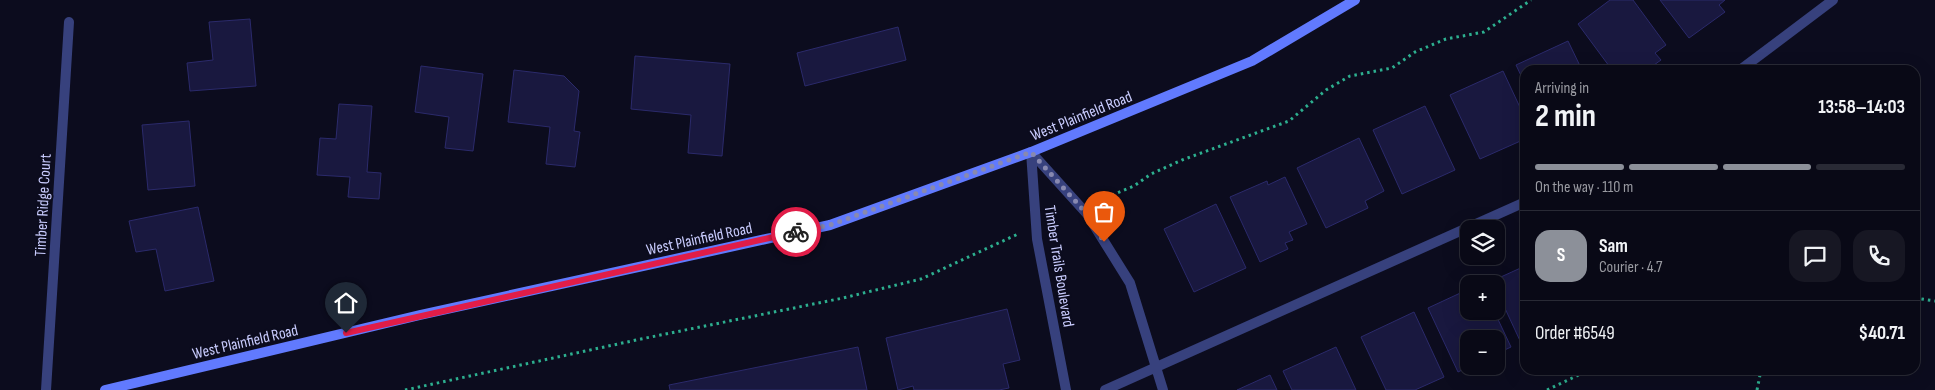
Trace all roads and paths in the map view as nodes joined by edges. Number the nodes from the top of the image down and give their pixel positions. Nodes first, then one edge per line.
1 (1355, 0) edge
2 (1531, 0) edge
3 (1833, 0) edge
4 (69, 22) dead end
5 (1747, 65) edge
6 (1031, 152) junction
7 (1520, 204) edge
8 (1081, 207) junction
9 (1036, 226) junction
10 (1920, 299) edge
11 (1935, 301) edge
12 (1156, 367) junction
13 (1578, 375) edge
14 (1760, 375) edge
15 (46, 390) edge
16 (105, 390) edge
17 (405, 390) edge
18 (1066, 390) edge
19 (1105, 390) edge
20 (1163, 390) edge
21 (1547, 390) edge
22 (1757, 390) edge

1 - 6 main road, West Plainfield Road
2 - 8 path
3 - 5 street
4 - 15 street, Timber Ridge Court
6 - 8 street, Timber Trails Boulevard
6 - 9 street, Timber Trails Boulevard
6 - 16 main road, West Plainfield Road
7 - 12 street
8 - 12 street, Timber Trails Boulevard
9 - 17 path
9 - 18 street, Timber Trails Boulevard
10 - 11 path
12 - 19 street
12 - 20 street, Timber Trails Boulevard
13 - 21 path
14 - 22 path

